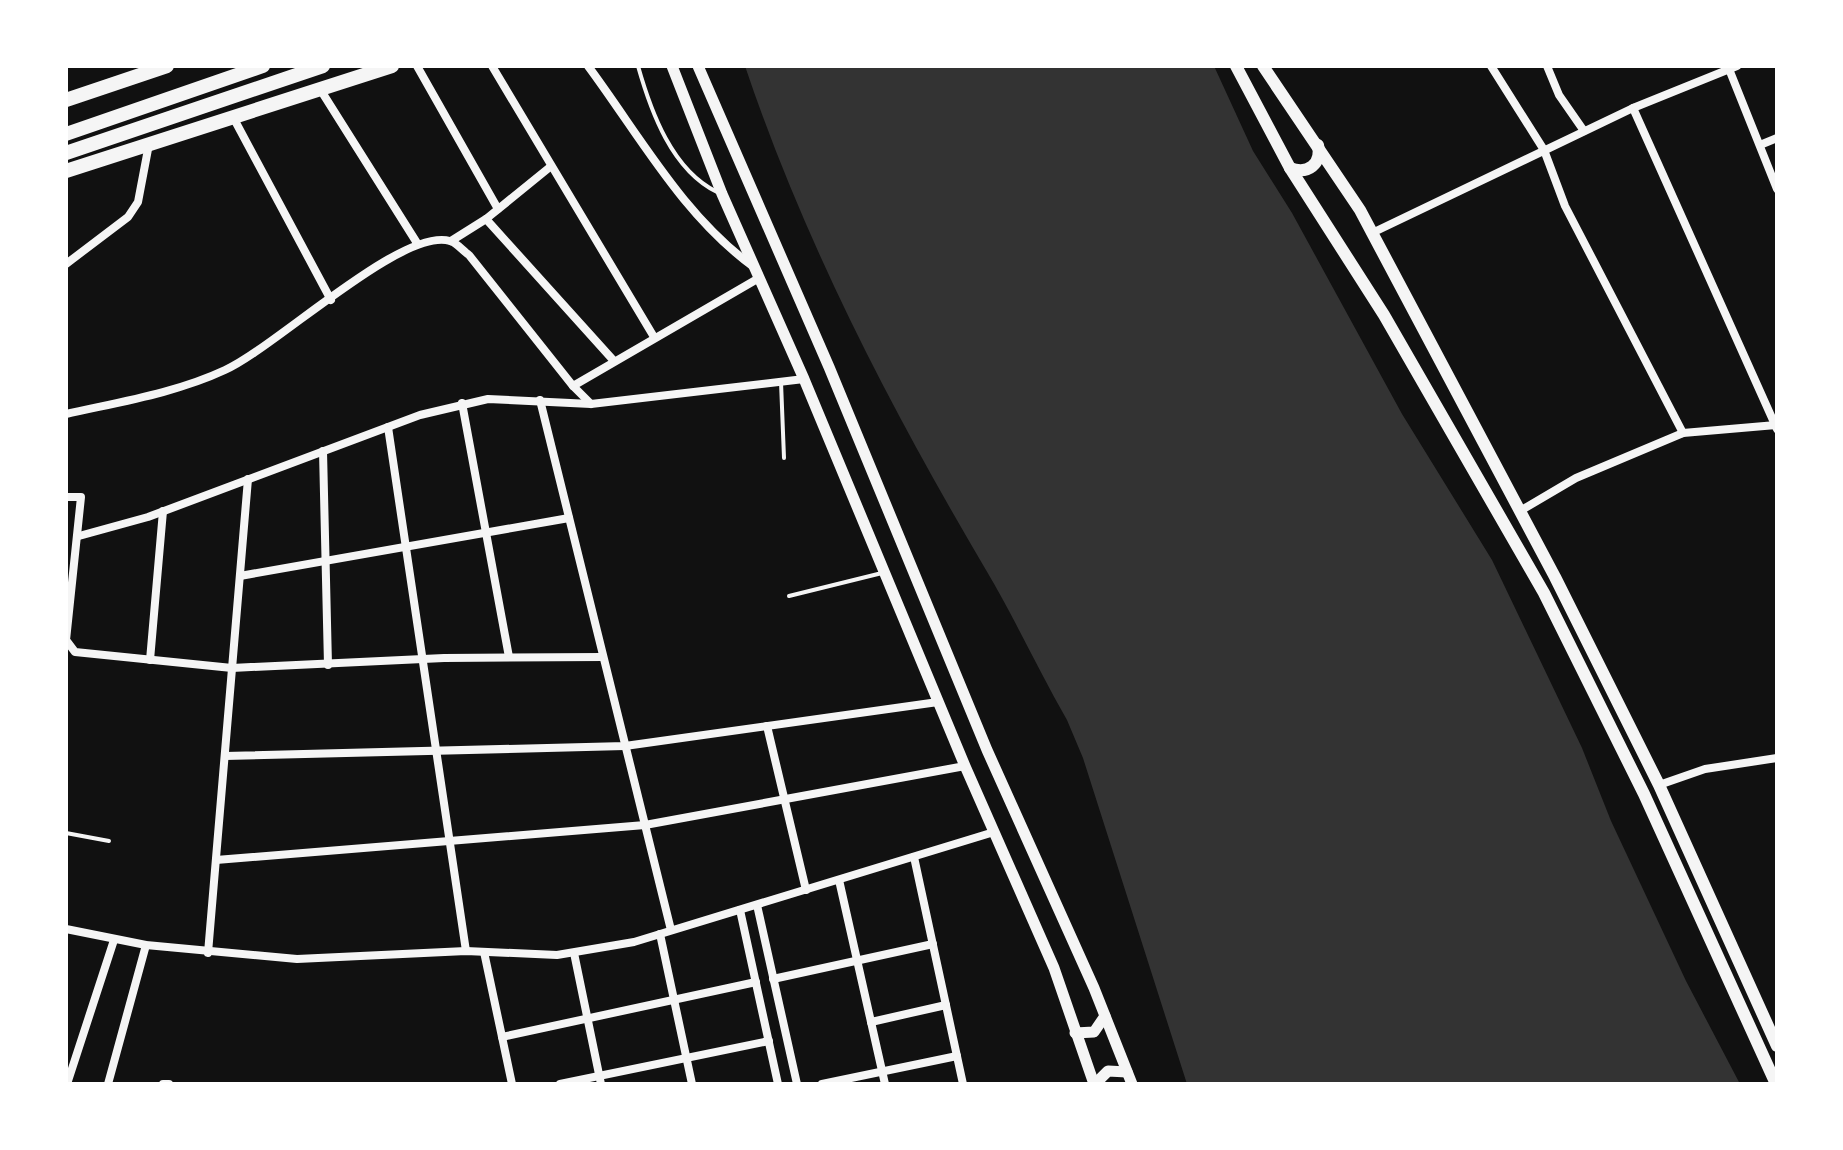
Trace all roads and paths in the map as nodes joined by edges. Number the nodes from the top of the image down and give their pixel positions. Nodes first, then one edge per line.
1 (167, 66) edge
2 (263, 66) edge
3 (323, 66) edge
4 (392, 66) edge
5 (417, 66) edge
6 (492, 66) edge
7 (588, 66) edge
8 (638, 66) edge
9 (672, 66) edge
10 (698, 66) edge
11 (1236, 66) edge
12 (1263, 66) edge
13 (1491, 66) edge
14 (1547, 66) edge
15 (1733, 68) edge
16 (320, 89) junction
17 (66, 100) edge
18 (1633, 108) junction
19 (233, 117) junction
20 (1584, 131) junction
21 (66, 134) edge
22 (1777, 138) edge
23 (149, 144) junction
24 (1318, 144) junction
25 (1760, 145) junction
26 (1544, 150) junction
27 (66, 153) edge
28 (550, 167) junction
29 (1290, 168) junction
30 (66, 171) edge
31 (1777, 189) edge
32 (722, 194) junction
33 (498, 209) junction
34 (486, 219) junction
35 (1372, 233) junction
36 (451, 241) junction
37 (417, 243) junction
38 (66, 264) edge
39 (758, 274) junction
40 (331, 300) junction
41 (654, 337) junction
42 (614, 361) junction
43 (804, 379) junction
44 (781, 382) junction
45 (573, 386) junction
46 (540, 400) junction
47 (462, 403) junction
48 (591, 404) junction
49 (66, 414) edge
50 (388, 427) junction
51 (1776, 427) edge
52 (1683, 433) junction
53 (323, 451) junction
54 (784, 458) dead end
55 (248, 479) junction
56 (66, 497) edge
57 (163, 511) junction
58 (1520, 511) junction
59 (569, 518) junction
60 (486, 533) junction
61 (79, 536) junction
62 (405, 547) junction
63 (326, 561) junction
64 (884, 573) junction
65 (240, 576) junction
66 (789, 596) dead end
67 (509, 657) junction
68 (603, 657) junction
69 (422, 659) junction
70 (150, 660) junction
71 (328, 665) junction
72 (232, 668) junction
73 (938, 702) junction
74 (767, 726) junction
75 (625, 746) junction
76 (437, 751) junction
77 (225, 756) junction
78 (1777, 758) edge
79 (965, 766) junction
80 (1659, 785) junction
81 (784, 799) junction
82 (645, 825) junction
83 (994, 832) junction
84 (66, 833) edge
85 (109, 841) dead end
86 (449, 841) junction
87 (914, 857) junction
88 (216, 860) junction
89 (839, 880) junction
90 (806, 890) junction
91 (757, 905) junction
92 (740, 910) junction
93 (66, 929) edge
94 (671, 930) junction
95 (660, 934) junction
96 (114, 940) junction
97 (933, 944) junction
98 (146, 945) junction
99 (466, 951) junction
100 (484, 952) junction
101 (208, 953) junction
102 (574, 953) junction
103 (857, 960) junction
104 (773, 979) junction
105 (756, 982) junction
106 (674, 1000) junction
107 (946, 1005) junction
108 (1105, 1016) junction
109 (588, 1019) junction
110 (871, 1022) junction
111 (1075, 1033) junction
112 (502, 1037) junction
113 (769, 1041) junction
114 (1777, 1046) edge
115 (957, 1056) junction
116 (686, 1058) junction
117 (882, 1072) junction
118 (1130, 1078) edge
119 (600, 1080) edge
120 (67, 1084) edge
121 (108, 1084) edge
122 (163, 1084) edge
123 (169, 1084) edge
124 (512, 1084) edge
125 (560, 1084) edge
126 (692, 1084) edge
127 (778, 1084) edge
128 (797, 1084) edge
129 (822, 1084) edge
130 (885, 1084) edge
131 (963, 1084) edge
132 (1094, 1084) edge
133 (1776, 1084) edge

1 - 17 highway
2 - 21 highway
3 - 27 highway
4 - 16 highway
5 - 33 street
6 - 28 street
7 - 39 street
8 - 32 lane
9 - 32 street
10 - 108 street
11 - 29 main road
12 - 24 main road
13 - 26 street
14 - 20 street
15 - 18 street
15 - 25 street
16 - 19 highway
16 - 37 street
18 - 20 street
18 - 51 street
19 - 23 highway
19 - 40 street
20 - 26 street
22 - 25 street
23 - 30 highway
23 - 38 street
24 - 29 main road
24 - 35 main road
25 - 31 street
26 - 35 street
26 - 52 street
28 - 33 street
28 - 41 street
29 - 133 main road
32 - 39 street
33 - 34 street
34 - 36 street
34 - 42 street
35 - 58 main road
36 - 37 street
36 - 45 street
37 - 40 street
39 - 41 street
39 - 43 street
40 - 49 street
41 - 42 street
42 - 45 street
43 - 44 street
43 - 64 street
44 - 48 street
44 - 54 lane
45 - 48 street
46 - 47 street
46 - 48 street
46 - 59 street
47 - 50 street
47 - 60 street
50 - 53 street
50 - 62 street
51 - 52 street
52 - 58 street
53 - 55 street
53 - 63 street
55 - 57 street
55 - 65 street
56 - 61 street
57 - 61 street
57 - 70 street
58 - 80 main road
59 - 60 street
59 - 68 street
60 - 62 street
60 - 67 street
61 - 70 street
62 - 63 street
62 - 69 street
63 - 65 street
63 - 71 street
64 - 66 lane
64 - 73 street
65 - 72 street
67 - 68 street
67 - 69 street
68 - 75 street
69 - 71 street
69 - 76 street
70 - 72 street
71 - 72 street
72 - 77 street
73 - 74 street
73 - 79 street
74 - 75 street
74 - 81 street
75 - 76 street
75 - 82 street
76 - 77 street
76 - 86 street
77 - 88 street
78 - 80 street
79 - 81 street
79 - 83 street
80 - 114 main road
81 - 82 street
81 - 90 street
82 - 86 street
82 - 94 street
83 - 87 street
83 - 111 street
84 - 85 lane
86 - 88 street
86 - 99 street
87 - 89 street
87 - 97 street
88 - 101 street
89 - 90 street
89 - 103 street
90 - 91 street
91 - 92 street
91 - 104 street
92 - 94 street
92 - 105 street
93 - 96 street
94 - 95 street
95 - 102 street
95 - 106 street
96 - 98 street
96 - 120 street
97 - 103 street
97 - 107 street
98 - 101 street
98 - 121 street
99 - 100 street
99 - 101 street
100 - 102 street
100 - 112 street
102 - 109 street
103 - 104 street
103 - 110 street
104 - 128 street
105 - 106 street
105 - 113 street
106 - 109 street
106 - 116 street
107 - 110 street
107 - 115 street
108 - 111 street
108 - 118 street
109 - 112 street
109 - 119 street
110 - 117 street
111 - 132 street
112 - 124 street
113 - 116 street
113 - 127 street
115 - 117 street
115 - 131 street
116 - 119 street
116 - 126 street
117 - 129 street
117 - 130 street
118 - 132 street
119 - 125 street
122 - 123 street

